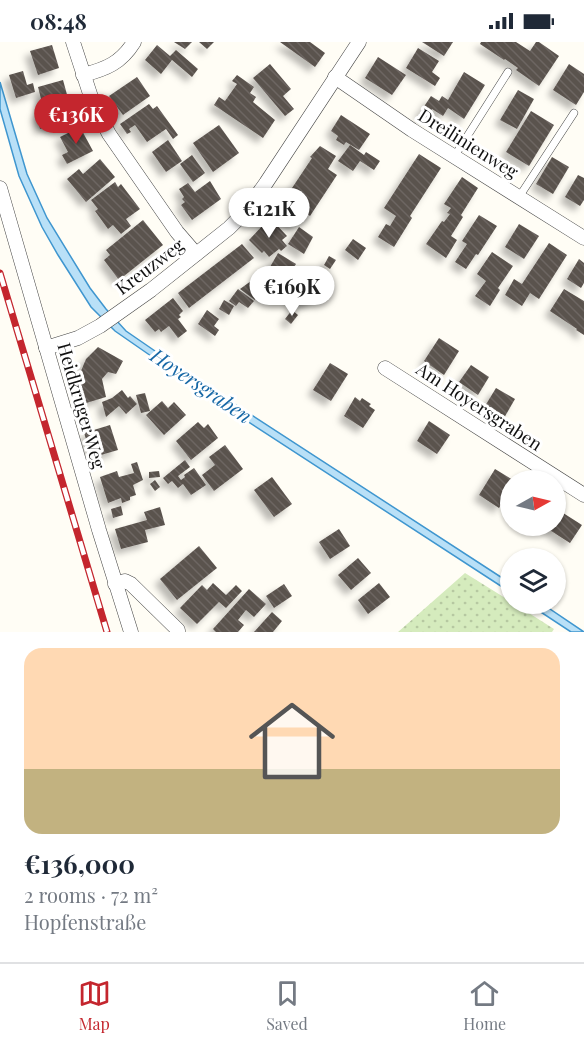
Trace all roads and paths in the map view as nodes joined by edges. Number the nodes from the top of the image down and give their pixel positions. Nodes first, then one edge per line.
1 (73, 42) edge
2 (134, 42) edge
3 (359, 42) edge
4 (508, 72) dead end
5 (83, 75) junction
6 (335, 77) junction
7 (574, 113) dead end
8 (454, 157) junction
9 (0, 188) edge
10 (519, 197) junction
11 (584, 238) edge
12 (196, 254) junction
13 (46, 348) junction
14 (385, 368) dead end
15 (584, 495) edge
16 (115, 584) junction
17 (131, 632) edge
18 (178, 632) edge

1 - 5 street
2 - 5 street
3 - 6 street, Kreuzweg
4 - 8 lane
5 - 12 street
6 - 8 street, Dreilinienweg
6 - 12 street, Kreuzweg
7 - 10 lane
8 - 10 street, Dreilinienweg
9 - 13 street, Heidkruger Weg
10 - 11 street, Dreilinienweg
12 - 13 street, Kreuzweg
13 - 16 street, Heidkruger Weg
14 - 15 street, Am Hoyersgraben
16 - 17 street, Heidkruger Weg
16 - 18 street

